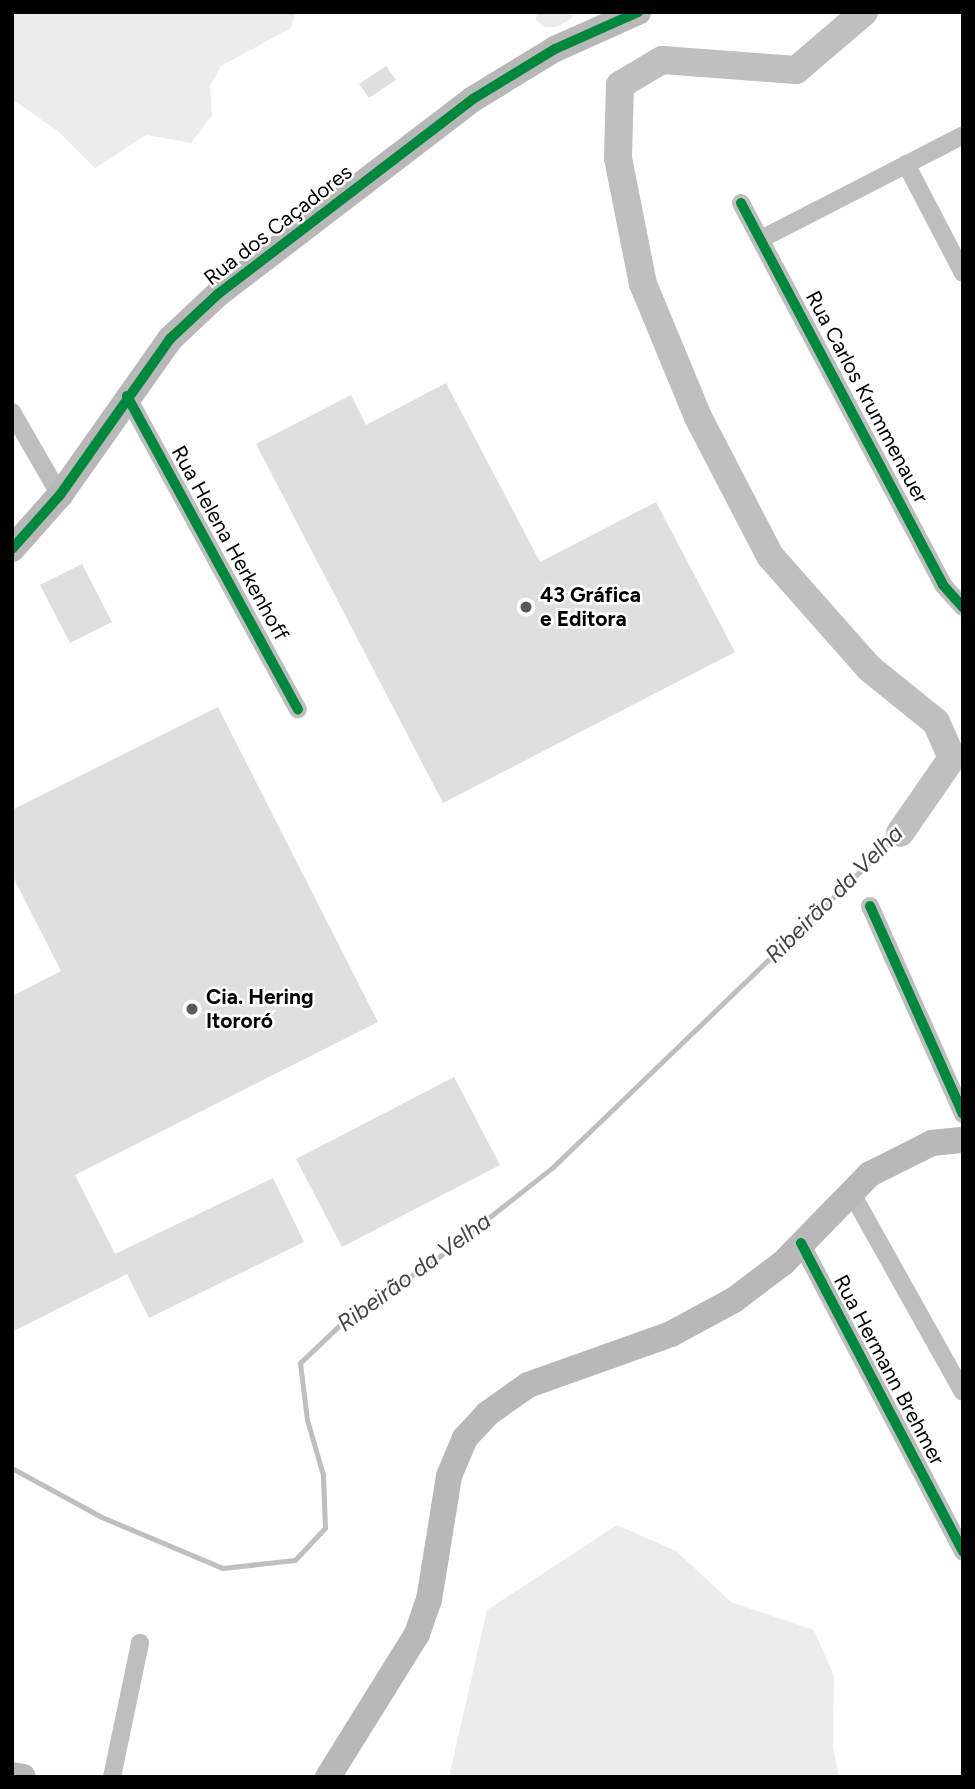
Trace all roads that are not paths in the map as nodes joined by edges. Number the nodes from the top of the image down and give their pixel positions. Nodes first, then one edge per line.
1 (638, 12) edge
2 (963, 135) edge
3 (906, 164) junction
4 (741, 203) dead end
5 (762, 238) junction
6 (963, 273) edge
7 (127, 396) junction
8 (12, 412) edge
9 (60, 495) junction
10 (12, 549) edge
11 (963, 607) edge
12 (298, 709) dead end
13 (870, 906) dead end
14 (963, 1114) edge
15 (963, 1140) edge
16 (850, 1192) junction
17 (801, 1244) junction
18 (963, 1392) edge
19 (963, 1552) edge
20 (140, 1643) dead end
21 (12, 1775) edge
22 (23, 1777) edge
23 (112, 1777) edge
24 (328, 1777) edge

1 - 7 main road, Rua dos Caçadores
2 - 3 street
3 - 5 street
3 - 6 street
4 - 5 street, Rua Carlos Krummenauer
5 - 11 street, Rua Carlos Krummenauer
7 - 9 main road, Rua dos Caçadores
7 - 12 street, Rua Helena Herkenhoff
8 - 9 street
9 - 10 main road, Rua dos Caçadores
13 - 14 street
15 - 16 main road
16 - 17 main road
16 - 18 street
17 - 19 street, Rua Hermann Brehmer
17 - 24 main road
20 - 23 street
21 - 22 main road

